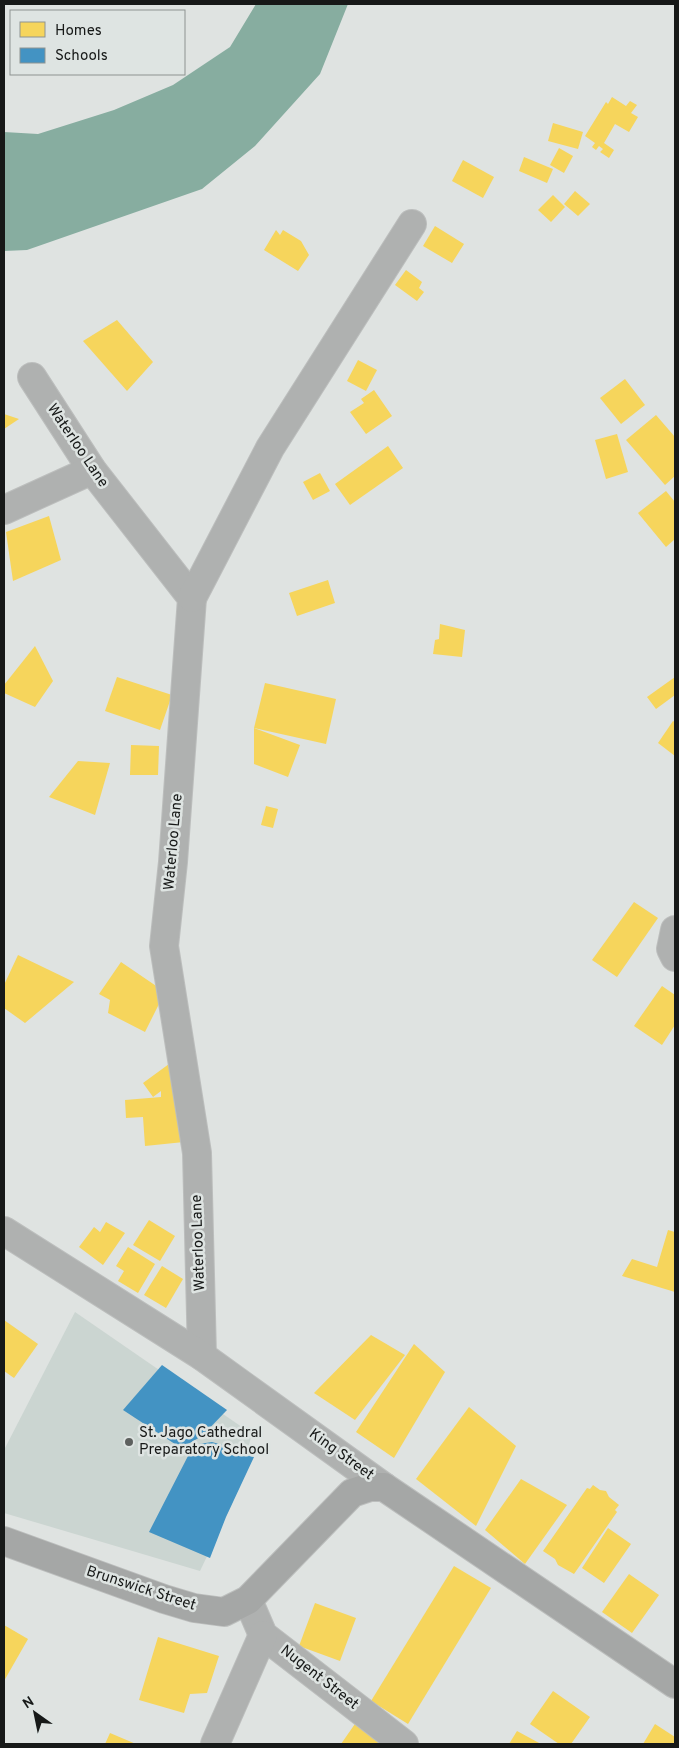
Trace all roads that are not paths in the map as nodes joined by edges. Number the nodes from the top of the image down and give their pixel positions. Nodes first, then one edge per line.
1 (412, 224) dead end
2 (32, 377) dead end
3 (92, 470) junction
4 (4, 510) edge
5 (192, 598) junction
6 (675, 930) edge
7 (675, 957) edge
8 (4, 1231) edge
9 (202, 1356) junction
10 (384, 1487) junction
11 (4, 1541) edge
12 (248, 1600) junction
13 (263, 1635) junction
14 (675, 1684) edge
15 (215, 1744) edge
16 (404, 1744) edge

1 - 5 street
2 - 3 street, Waterloo Lane
3 - 4 street
3 - 5 street, Waterloo Lane
5 - 9 street, Waterloo Lane
6 - 7 street
8 - 9 street, King Street
9 - 10 street, King Street
10 - 12 main road, Brunswick Street
10 - 14 main road, King Street
11 - 12 main road, Brunswick Street
12 - 13 street, Nugent Street
13 - 15 street
13 - 16 street, Nugent Street

